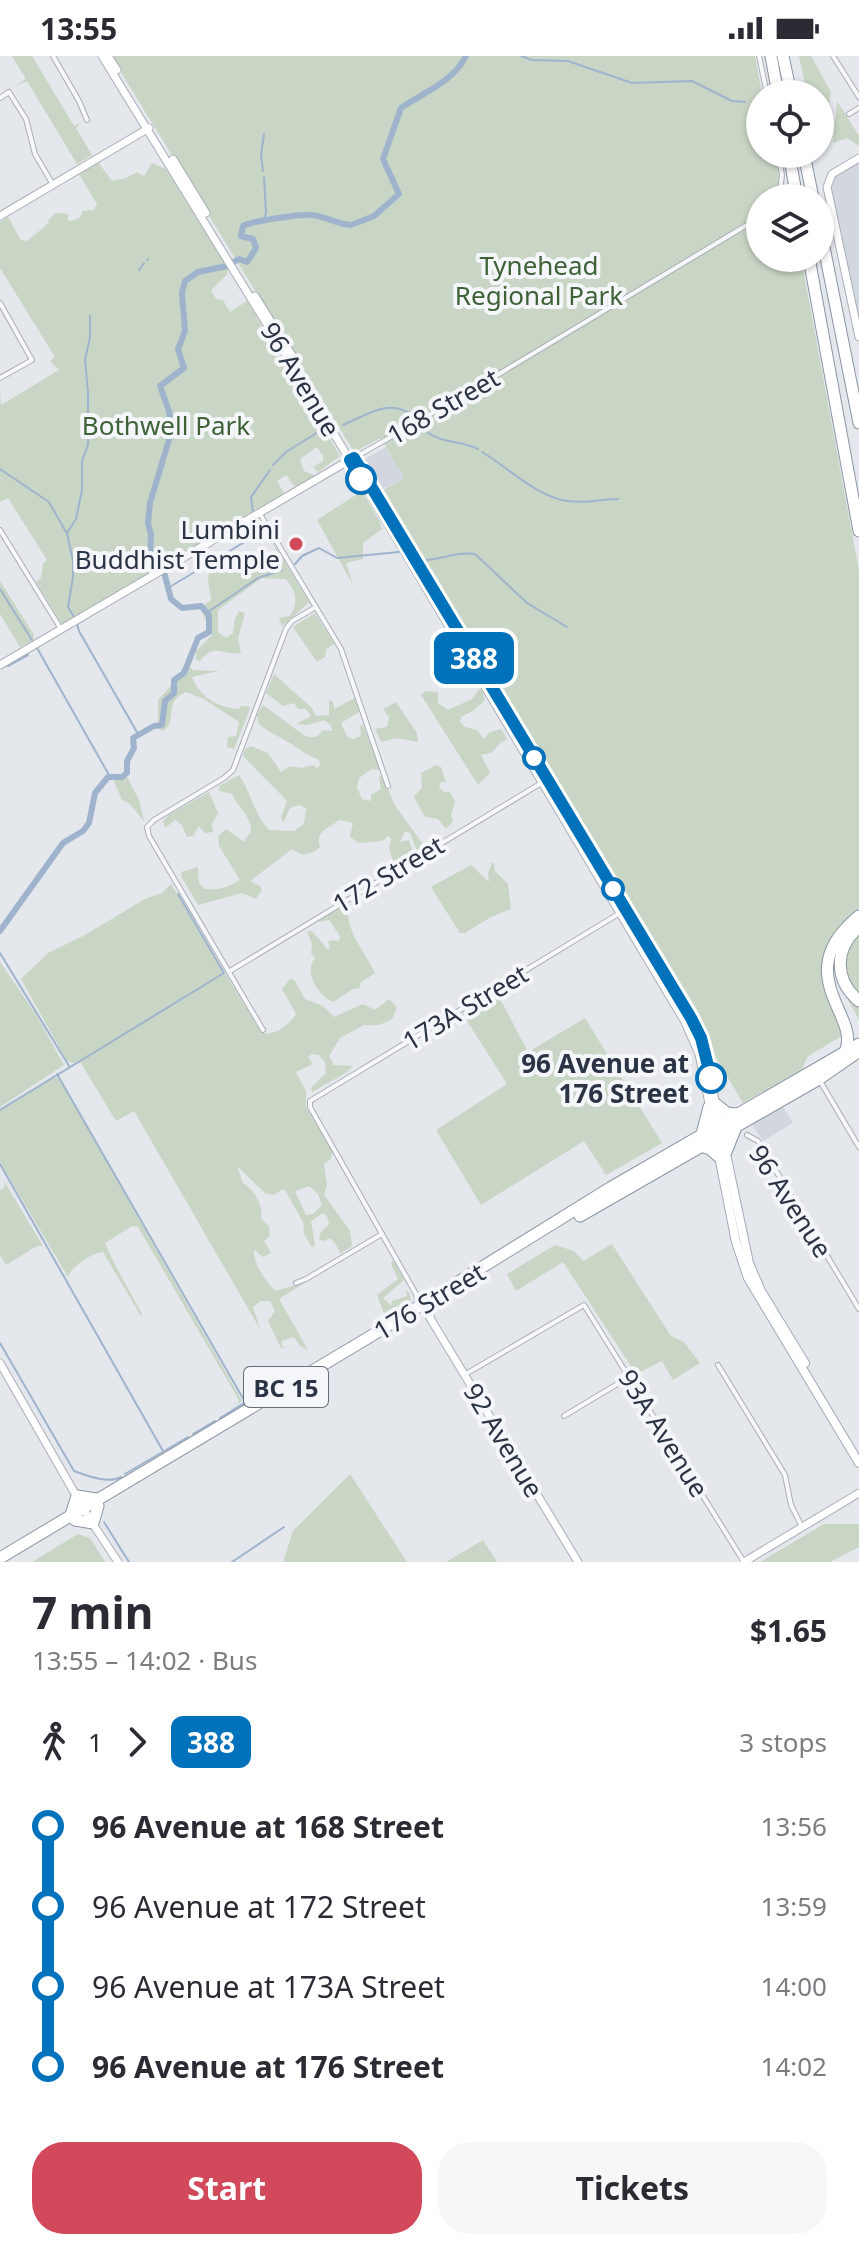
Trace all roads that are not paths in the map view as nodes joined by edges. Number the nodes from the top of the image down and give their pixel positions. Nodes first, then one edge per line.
1 (53, 56) edge
2 (105, 56) edge
3 (759, 56) edge
4 (771, 56) edge
5 (783, 56) edge
6 (833, 56) edge
7 (764, 80) edge
8 (775, 80) edge
9 (788, 80) edge
10 (859, 97) edge
11 (0, 98) edge
12 (859, 108) edge
13 (849, 114) dead end
14 (87, 120) dead end
15 (152, 129) junction
16 (859, 158) edge
17 (53, 185) junction
18 (0, 216) edge
19 (746, 225) edge
20 (812, 272) edge
21 (829, 272) edge
22 (0, 303) edge
23 (859, 337) edge
24 (0, 378) edge
25 (859, 423) edge
26 (352, 459) junction
27 (259, 512) junction
28 (0, 530) edge
29 (859, 531) edge
30 (316, 607) junction
31 (61, 629) junction
32 (0, 665) edge
33 (545, 780) junction
34 (388, 786) dead end
35 (624, 912) junction
36 (859, 916) edge
37 (859, 927) edge
38 (230, 971) junction
39 (839, 990) junction
40 (859, 1001) edge
41 (859, 1012) edge
42 (263, 1030) dead end
43 (859, 1044) edge
44 (859, 1054) edge
45 (840, 1060) junction
46 (824, 1084) junction
47 (713, 1106) junction
48 (310, 1107) joint
49 (736, 1120) junction
50 (718, 1131) junction
51 (747, 1135) dead end
52 (701, 1140) junction
53 (859, 1147) edge
54 (722, 1154) junction
55 (382, 1234) junction
56 (296, 1283) dead end
57 (416, 1294) junction
58 (426, 1309) junction
59 (859, 1309) edge
60 (0, 1363) edge
61 (718, 1365) dead end
62 (464, 1375) junction
63 (629, 1377) junction
64 (564, 1416) dead end
65 (859, 1452) edge
66 (859, 1463) edge
67 (859, 1493) edge
68 (77, 1496) junction
69 (98, 1502) junction
70 (87, 1515) junction
71 (73, 1517) junction
72 (802, 1527) junction
73 (2, 1560) edge
74 (118, 1562) edge
75 (578, 1562) edge
76 (744, 1562) edge

1 - 14 street
2 - 15 main road, 96 Avenue
3 - 7 street
4 - 8 highway
5 - 9 highway
6 - 10 street
11 - 17 street
12 - 13 street
15 - 17 main road
15 - 26 main road, 96 Avenue
16 - 23 main road
17 - 18 main road
19 - 26 street, 168 Street
20 - 29 highway
21 - 25 highway
22 - 24 street
26 - 27 main road, 168 Street
26 - 33 main road, 96 Avenue
27 - 30 street
27 - 31 main road, 168 Street
28 - 31 street
30 - 34 street
30 - 38 street
31 - 32 main road, 168 Street
33 - 35 main road, 96 Avenue
33 - 38 street, 172 Street
35 - 47 main road, 96 Avenue
35 - 48 street, 173A Street
36 - 39 highway
37 - 40 highway
38 - 42 street
39 - 41 highway
39 - 45 highway
43 - 45 highway, 176 Street / BC 15
44 - 45 highway
45 - 46 highway, 176 Street / BC 15
45 - 49 highway, 176 Street / BC 15
46 - 49 highway, 176 Street / BC 15
46 - 53 street
47 - 49 highway
47 - 50 main road, 96 Avenue
47 - 52 highway
48 - 55 street, 92 Avenue
49 - 50 highway, 176 Street / BC 15
49 - 54 highway
50 - 52 highway, 176 Street / BC 15
50 - 54 main road
51 - 59 street, 96 Avenue
52 - 54 highway
52 - 58 highway, 176 Street / BC 15
54 - 65 main road
54 - 66 main road
55 - 56 street
55 - 57 street, 92 Avenue
57 - 58 street, 92 Avenue
57 - 58 street
58 - 62 main road, 92 Avenue
58 - 69 highway, 176 Street / BC 15
60 - 68 main road
61 - 72 street
62 - 63 street, 93A Avenue
62 - 75 main road, 92 Avenue
63 - 64 street
63 - 76 street, 93A Avenue
67 - 72 main road
68 - 69 highway
68 - 70 main road
68 - 71 highway
69 - 70 highway, 176 Street / BC 15
69 - 70 highway
70 - 71 highway, 176 Street / BC 15
70 - 71 highway
70 - 74 main road
71 - 73 highway, 176 Street / BC 15
72 - 76 main road

